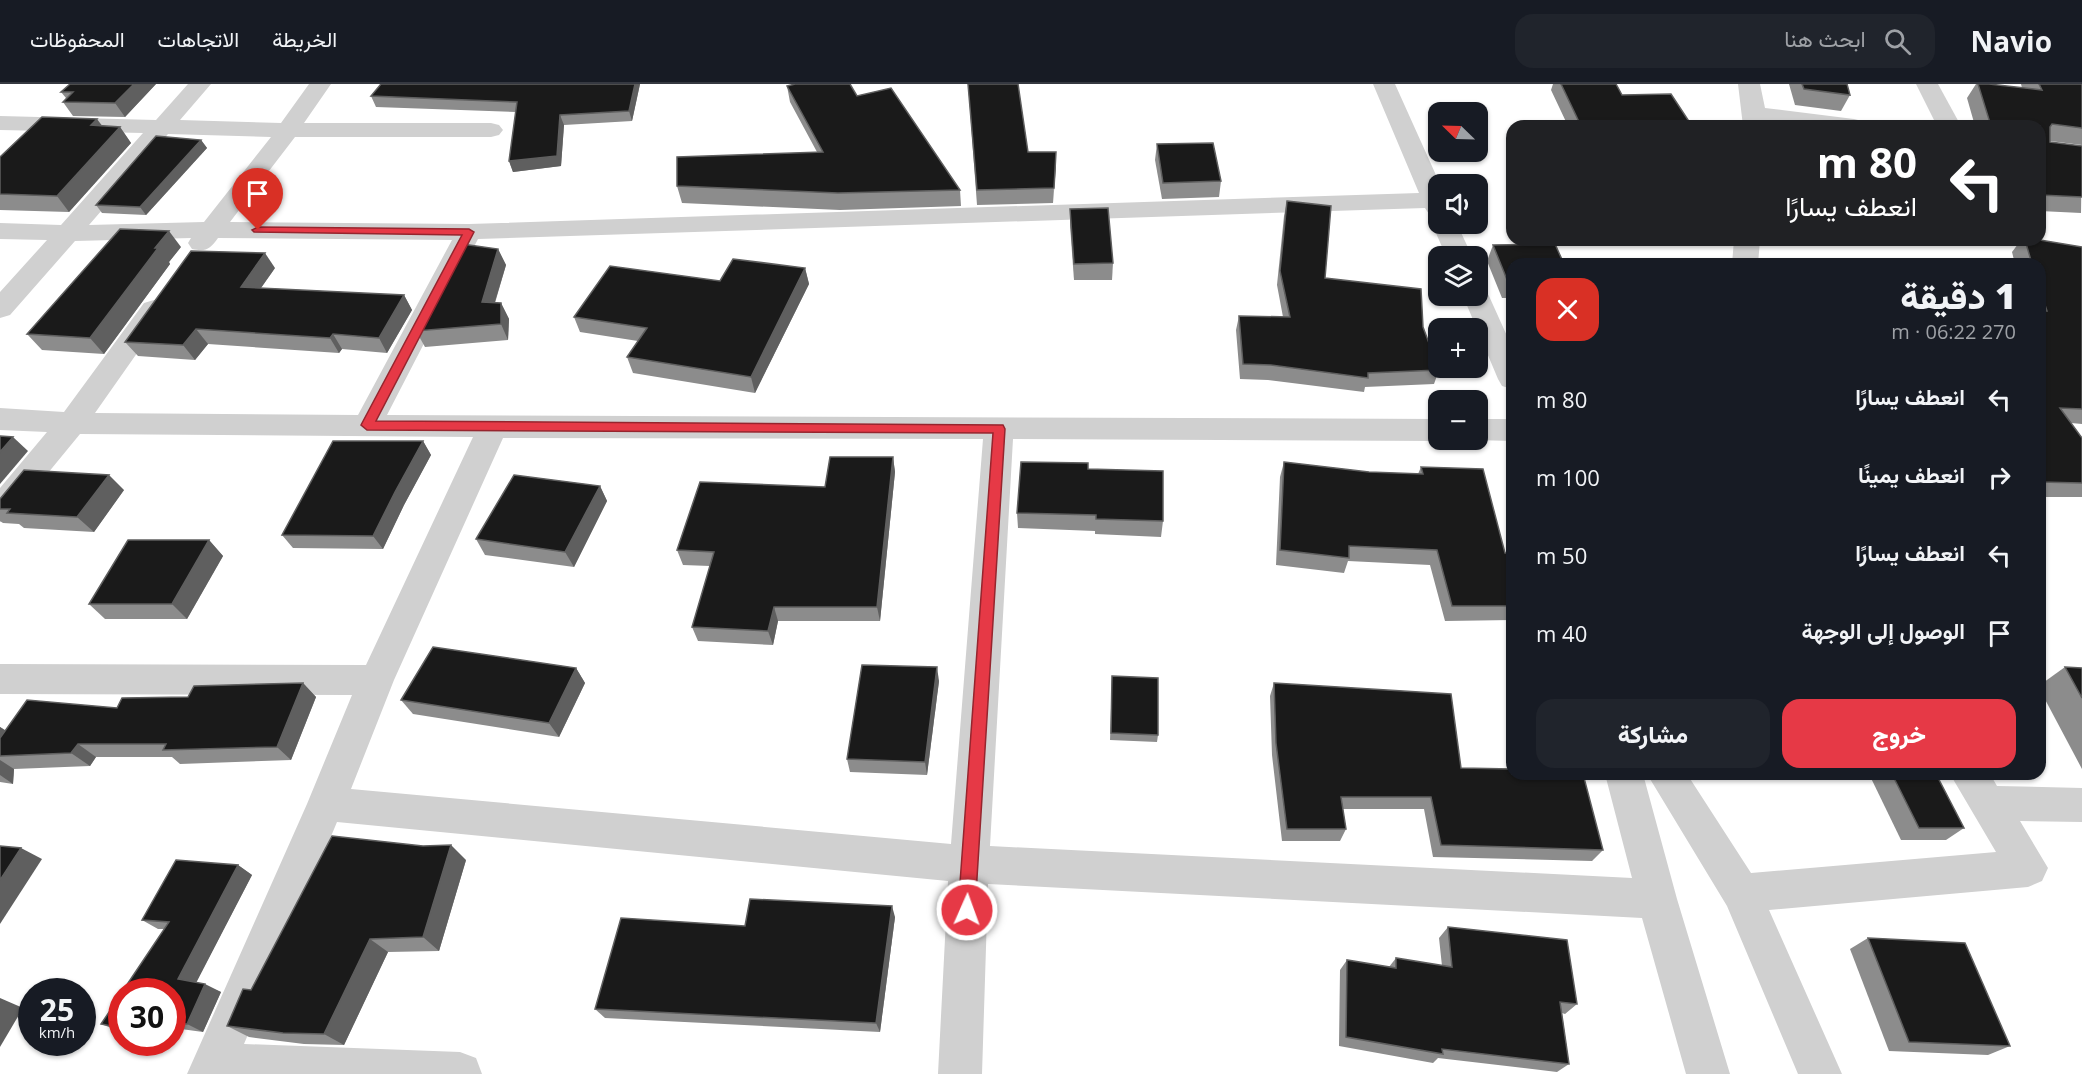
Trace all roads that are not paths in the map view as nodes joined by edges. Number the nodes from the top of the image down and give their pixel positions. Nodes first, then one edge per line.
1 (200, 84) edge
2 (320, 84) edge
3 (1383, 84) edge
4 (1749, 84) edge
5 (1927, 84) edge
6 (1755, 120) edge
7 (1946, 120) edge
8 (0, 123) edge
9 (163, 126) junction
10 (288, 130) junction
11 (491, 130) dead end
12 (1428, 184) edge
13 (1428, 204) edge
14 (211, 230) junction
15 (0, 231) edge
16 (469, 232) junction
17 (66, 233) junction
18 (190, 258) edge
19 (169, 288) edge
20 (1480, 306) edge
21 (0, 309) edge
22 (1506, 365) edge
23 (0, 419) edge
24 (72, 423) junction
25 (367, 425) junction
26 (492, 427) junction
27 (999, 429) junction
28 (1428, 430) edge
29 (1488, 430) edge
30 (1506, 430) edge
31 (0, 510) edge
32 (0, 679) edge
33 (376, 680) junction
34 (1626, 780) edge
35 (1670, 780) edge
36 (1978, 789) edge
37 (326, 804) junction
38 (2082, 805) edge
39 (969, 864) junction
40 (1741, 892) junction
41 (1657, 899) junction
42 (211, 1070) edge
43 (460, 1074) edge
44 (960, 1074) edge
45 (1708, 1074) edge
46 (1820, 1074) edge

1 - 9 street
2 - 10 street
3 - 12 street
4 - 6 street
5 - 7 street
8 - 9 street
9 - 10 street
9 - 17 street
10 - 11 street
10 - 14 street
13 - 16 street
14 - 16 street
14 - 17 street
14 - 18 street
15 - 17 street
16 - 25 street
17 - 21 street
19 - 24 street
20 - 22 street
23 - 24 street
24 - 25 street
24 - 31 street
25 - 26 street
26 - 27 street
26 - 33 street
27 - 28 street
27 - 39 street
29 - 30 street
32 - 33 street
33 - 37 street
34 - 41 street
35 - 40 street
36 - 38 street
36 - 40 street
37 - 39 street
37 - 42 street
39 - 41 street
39 - 44 street
40 - 46 street
41 - 45 street
42 - 43 street

